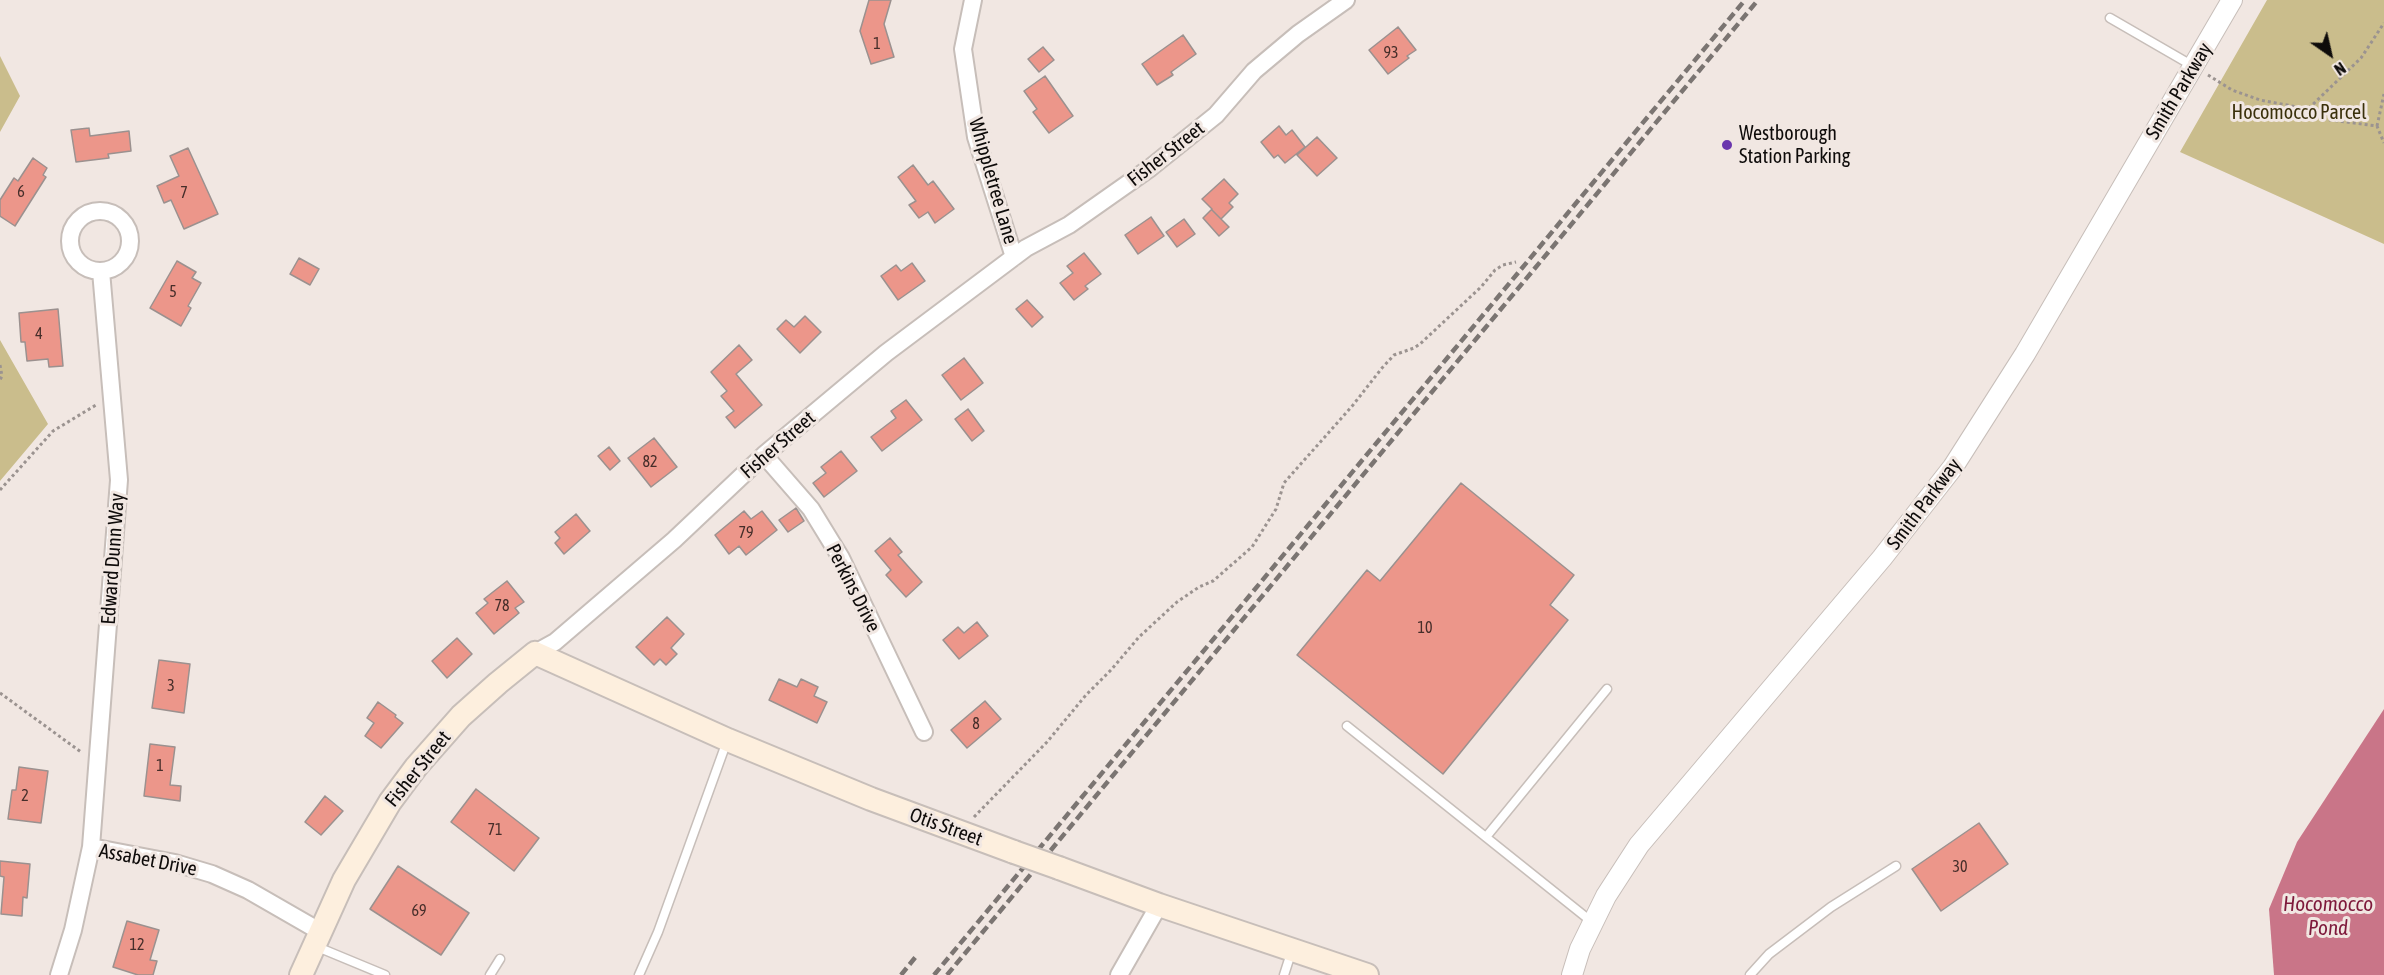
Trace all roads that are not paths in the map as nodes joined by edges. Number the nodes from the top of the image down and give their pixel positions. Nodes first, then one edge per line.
1 (973, 0) edge
2 (1346, 0) edge
3 (2232, 0) edge
4 (2110, 18) dead end
5 (2193, 66) junction
6 (1014, 257) junction
7 (101, 271) dead end
8 (764, 455) junction
9 (536, 653) junction
10 (1607, 689) dead end
11 (1347, 726) dead end
12 (924, 732) dead end
13 (728, 740) junction
14 (1486, 837) junction
15 (91, 847) junction
16 (1896, 866) dead end
17 (1159, 905) junction
18 (1592, 922) junction
19 (318, 939) junction
20 (1293, 950) junction
21 (501, 959) dead end
22 (59, 975) edge
23 (301, 975) edge
24 (385, 975) edge
25 (490, 975) edge
26 (639, 975) edge
27 (1119, 975) edge
28 (1284, 975) edge
29 (1367, 975) edge
30 (1572, 975) edge
31 (1750, 975) edge

1 - 6 street, Whippletree Lane
2 - 6 street, Fisher Street
3 - 5 street, Smith Parkway
4 - 5 lane
5 - 18 street, Smith Parkway
6 - 8 street, Fisher Street
7 - 15 street, Edward Dunn Way
8 - 9 street, Fisher Street
8 - 12 street, Perkins Drive
9 - 13 main road, Otis Street
9 - 19 main road, Fisher Street
10 - 14 lane
11 - 14 lane
13 - 17 main road, Otis Street, bridge
13 - 26 lane
14 - 18 lane
15 - 19 street, Assabet Drive
15 - 22 street, Assabet Drive
16 - 31 lane
17 - 20 main road, Otis Street
17 - 27 street
18 - 30 street, Smith Parkway
19 - 23 main road, Fisher Street
19 - 24 lane
20 - 28 lane
20 - 29 main road, Otis Street
21 - 25 lane

